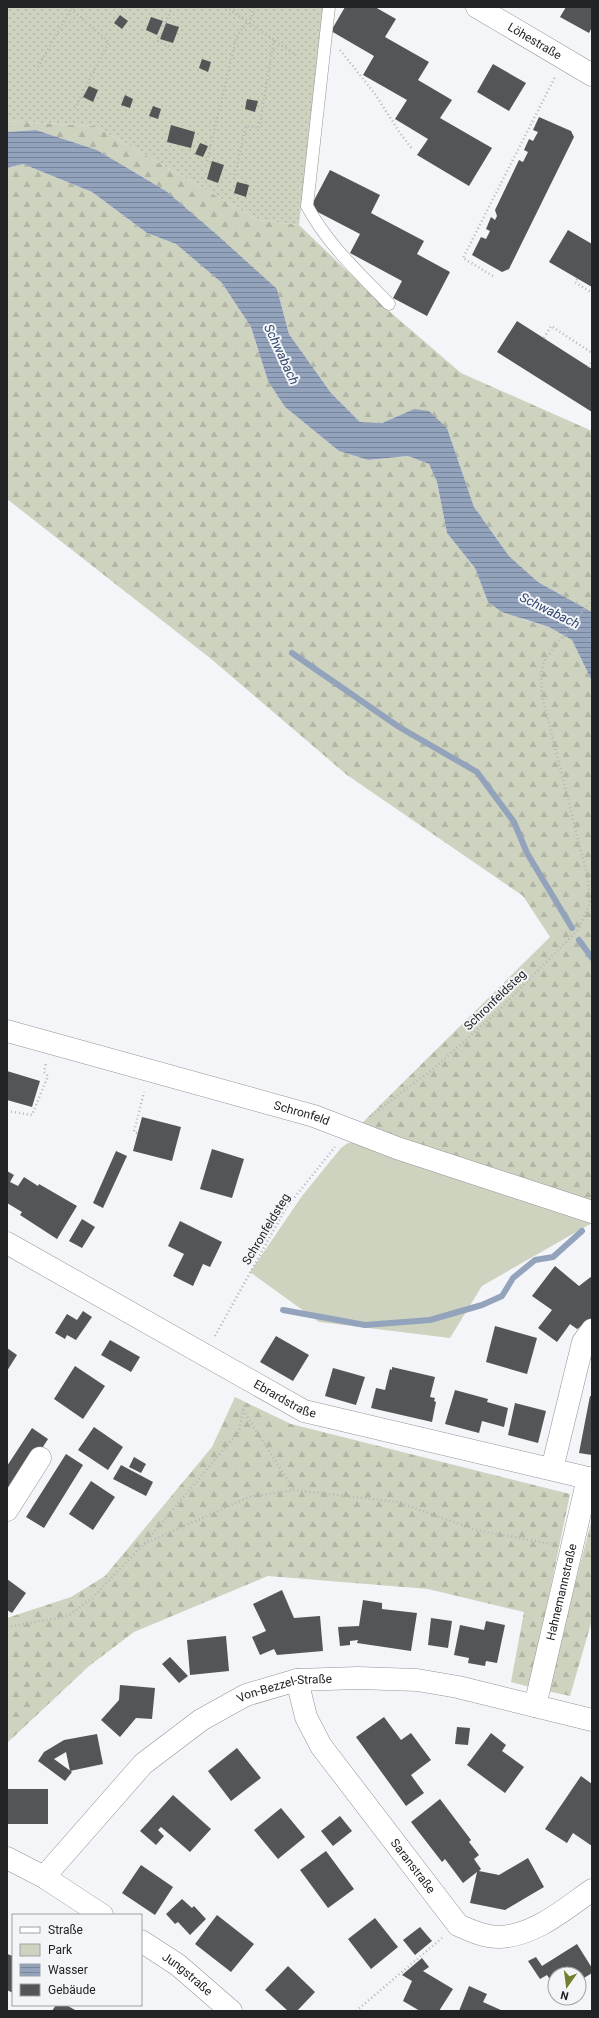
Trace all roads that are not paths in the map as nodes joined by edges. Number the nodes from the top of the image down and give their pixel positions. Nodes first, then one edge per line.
1 (329, 7) edge
2 (477, 7) edge
3 (592, 75) edge
4 (389, 304) dead end
5 (7, 1031) edge
6 (592, 1212) edge
7 (7, 1244) edge
8 (592, 1330) edge
9 (40, 1458) dead end
10 (552, 1469) junction
11 (590, 1478) edge
12 (7, 1510) edge
13 (297, 1680) junction
14 (535, 1706) junction
15 (592, 1720) edge
16 (7, 1858) edge
17 (44, 1877) junction
18 (592, 1890) edge
19 (100, 1914) edge
20 (142, 1942) edge
21 (232, 2011) edge

1 - 4 lane
2 - 3 street, Löhestraße
5 - 6 street, Schronfeld
7 - 10 street, Ebrardstraße
8 - 10 street
9 - 12 street
10 - 11 street, Ebrardstraße
11 - 14 street, Hahnemannstraße
13 - 14 street, Von-Bezzel-Straße
13 - 17 street, Von-Bezzel-Straße
13 - 18 street, Saranstraße
14 - 15 street, Von-Bezzel-Straße
16 - 17 street
17 - 19 street
20 - 21 street, Jungstraße

